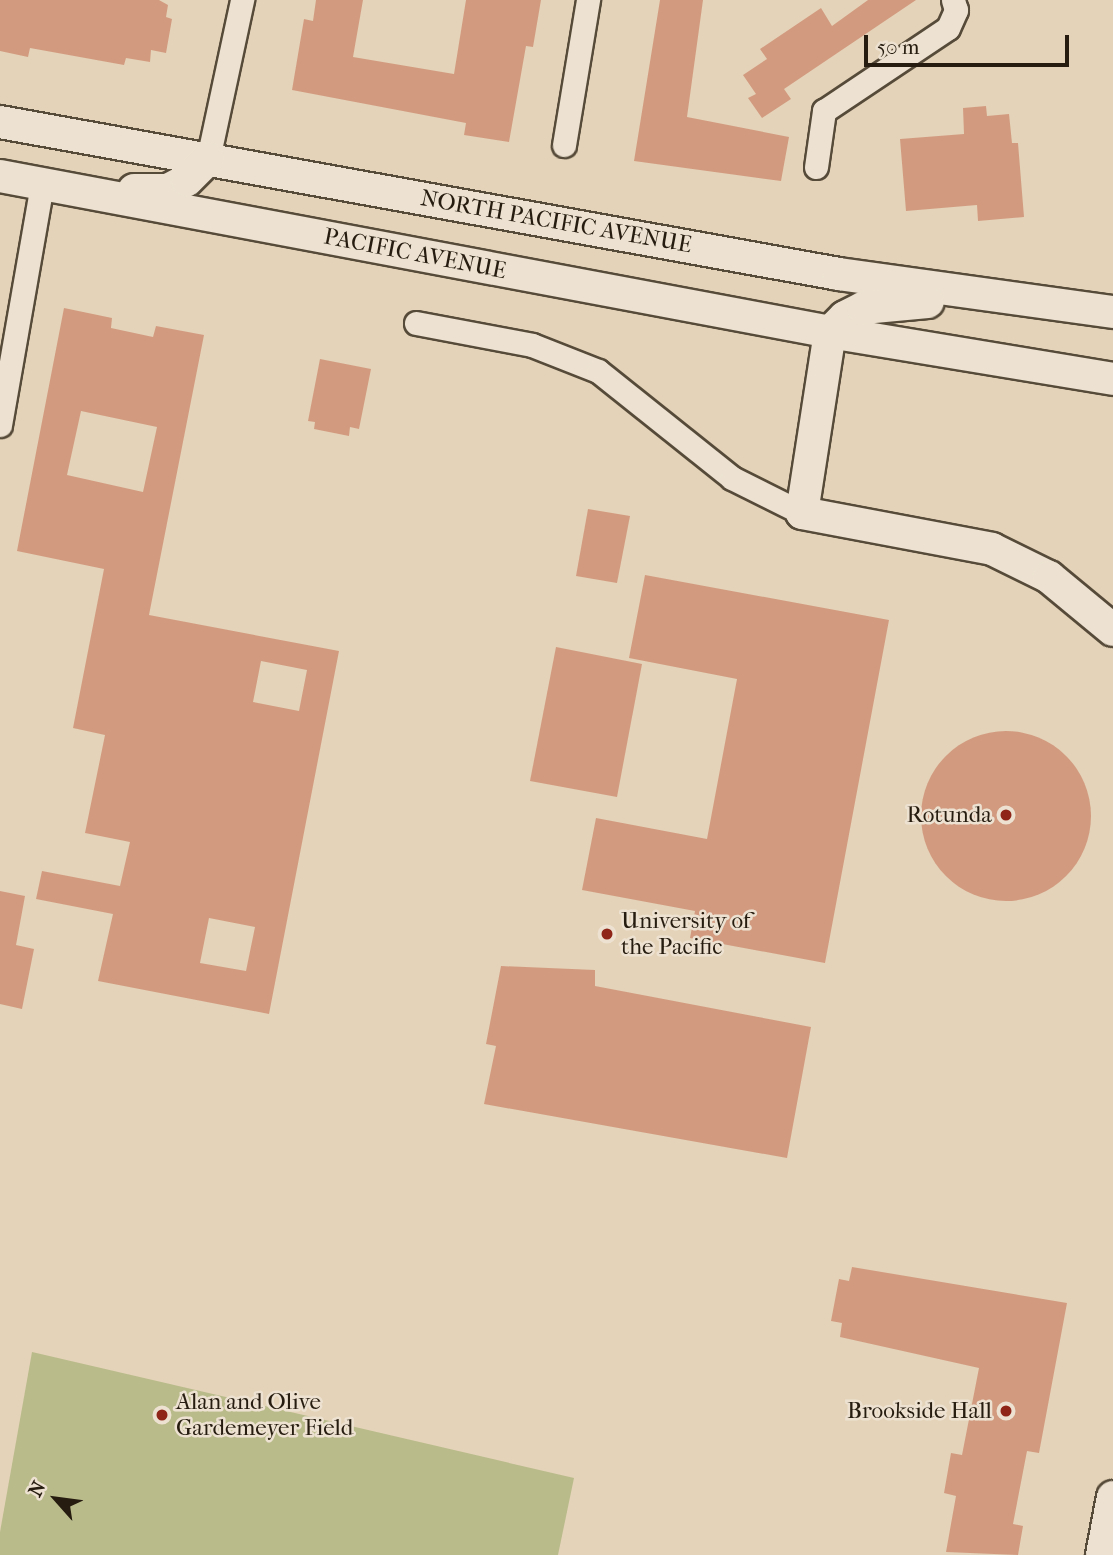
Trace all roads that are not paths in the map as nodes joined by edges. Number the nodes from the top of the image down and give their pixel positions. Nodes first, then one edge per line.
1 (242, 0) edge
2 (588, 0) edge
3 (953, 0) edge
4 (0, 122) edge
5 (564, 145) dead end
6 (208, 159) junction
7 (816, 167) dead end
8 (0, 176) edge
9 (42, 184) junction
10 (1029, 302) junction
11 (1113, 312) edge
12 (416, 323) dead end
13 (830, 332) junction
14 (1113, 379) edge
15 (0, 425) edge
16 (802, 513) junction
17 (1113, 630) edge
18 (1113, 1497) edge
19 (1102, 1555) edge

1 - 6 street
2 - 5 street
3 - 7 street
4 - 6 main road, NORTH PACIFIC AVENUE
6 - 9 main road
6 - 10 main road, NORTH PACIFIC AVENUE
8 - 9 main road, PACIFIC AVENUE
9 - 13 main road, PACIFIC AVENUE
9 - 15 street
10 - 11 main road, NORTH PACIFIC AVENUE
10 - 13 main road
12 - 16 street
13 - 14 main road
13 - 16 main road
16 - 17 main road
18 - 19 main road

